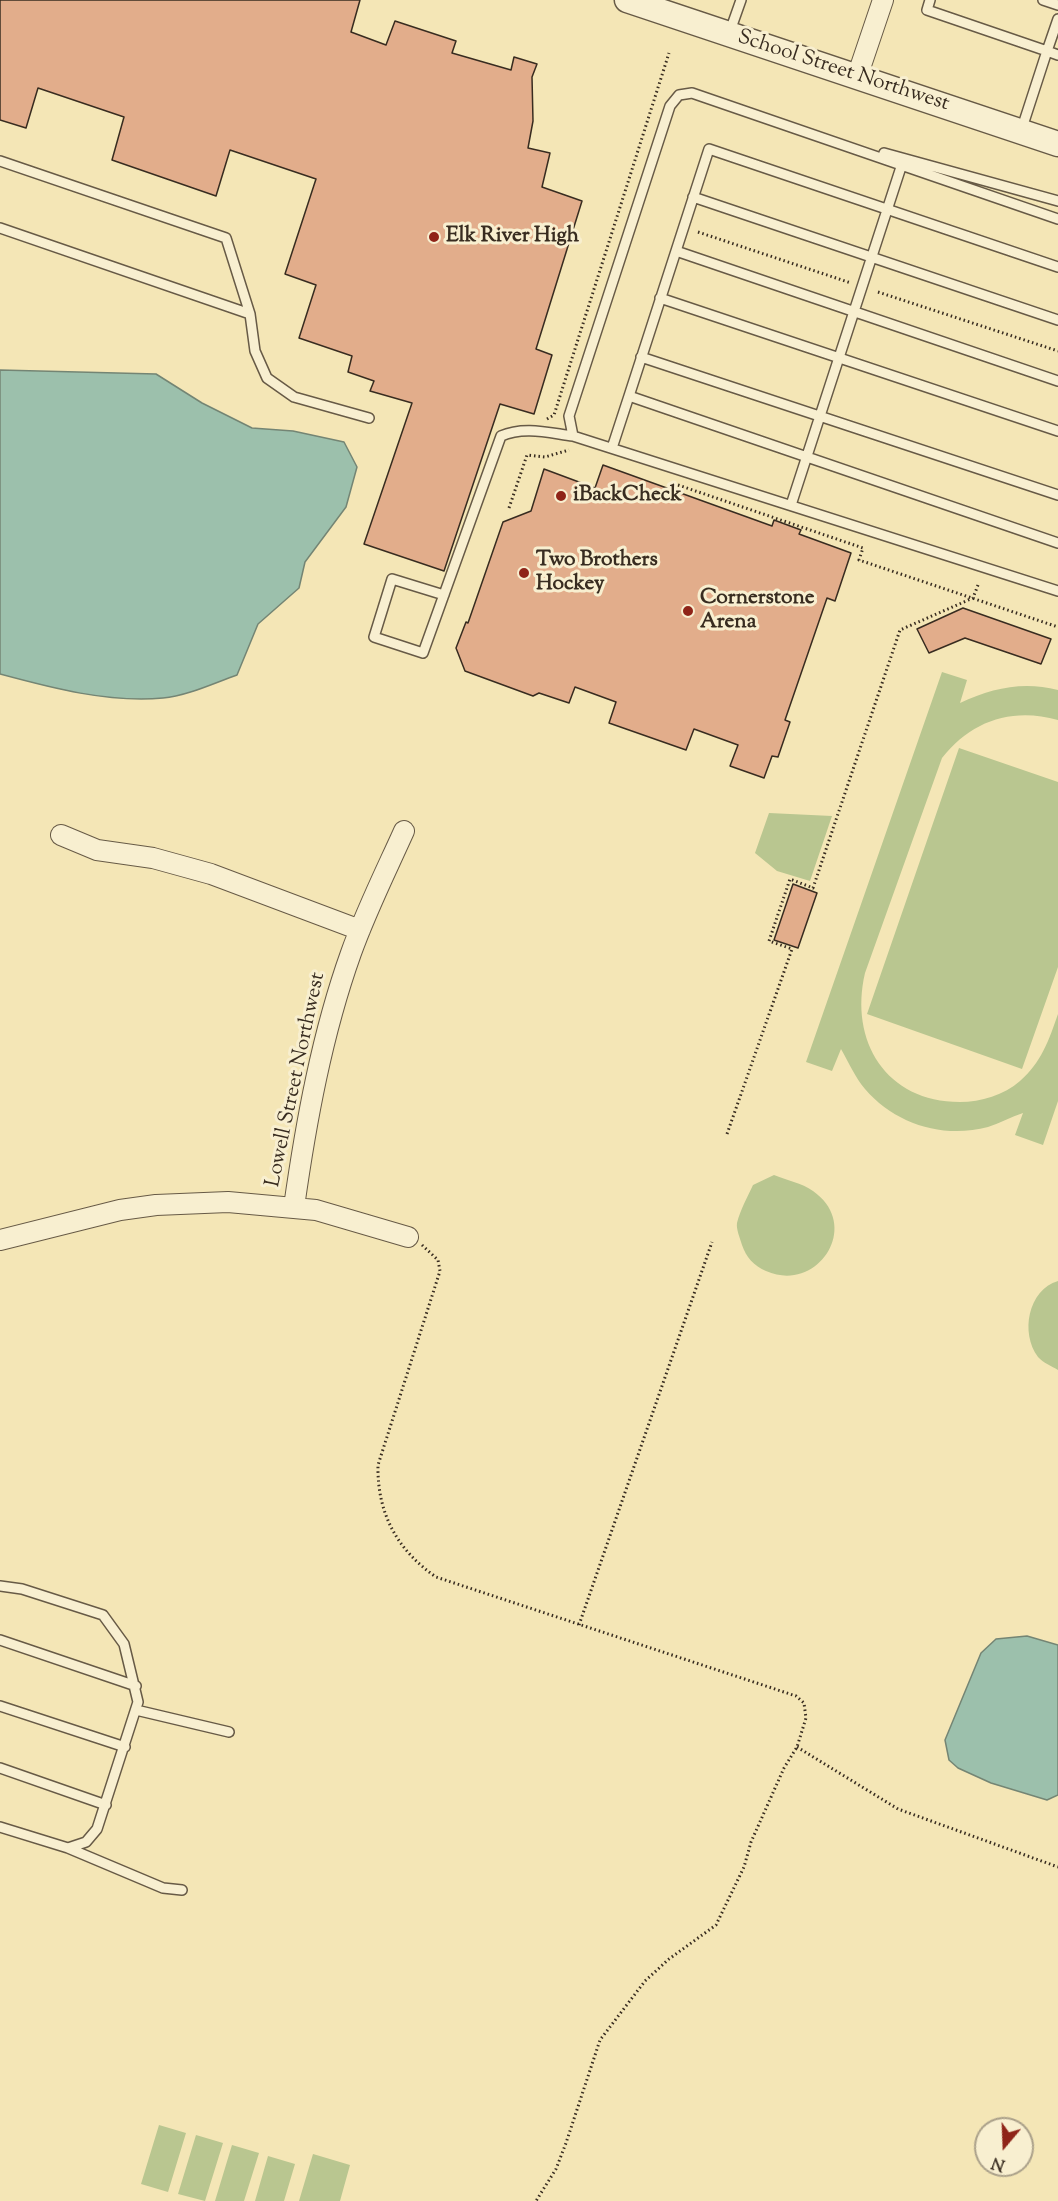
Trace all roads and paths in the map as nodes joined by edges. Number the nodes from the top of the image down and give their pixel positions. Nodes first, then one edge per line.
1 (627, 0) edge
2 (741, 0) edge
3 (883, 0) edge
4 (930, 0) edge
5 (1043, 0) edge
6 (1058, 5) edge
7 (1058, 20) edge
8 (729, 34) junction
9 (1047, 51) junction
10 (669, 53) dead end
11 (1058, 55) edge
12 (857, 77) junction
13 (1021, 131) junction
14 (1058, 144) edge
15 (844, 145) junction
16 (0, 161) edge
17 (902, 164) junction
18 (693, 197) junction
19 (1058, 201) edge
20 (887, 209) junction
21 (1058, 219) edge
22 (0, 228) edge
23 (698, 232) dead end
24 (676, 252) junction
25 (872, 257) junction
26 (1058, 267) edge
27 (856, 284) dead end
28 (878, 292) dead end
29 (660, 298) junction
30 (854, 312) junction
31 (250, 314) junction
32 (1058, 320) edge
33 (1058, 351) edge
34 (641, 357) junction
35 (839, 358) junction
36 (1058, 381) edge
37 (629, 396) junction
38 (820, 416) junction
39 (369, 418) dead end
40 (544, 421) dead end
41 (1058, 431) edge
42 (573, 436) junction
43 (612, 448) junction
44 (579, 452) dead end
45 (806, 457) junction
46 (670, 482) dead end
47 (1058, 495) edge
48 (791, 505) junction
49 (509, 508) dead end
50 (1058, 543) edge
51 (978, 585) dead end
52 (1058, 591) edge
53 (444, 595) junction
54 (973, 598) junction
55 (1058, 627) edge
56 (404, 831) dead end
57 (61, 835) dead end
58 (360, 930) junction
59 (727, 1134) dead end
60 (294, 1207) junction
61 (408, 1237) joint
62 (0, 1240) edge
63 (712, 1242) dead end
64 (0, 1586) edge
65 (579, 1624) junction
66 (0, 1640) edge
67 (136, 1686) junction
68 (0, 1706) edge
69 (136, 1710) junction
70 (229, 1732) dead end
71 (125, 1747) junction
72 (797, 1747) junction
73 (0, 1768) edge
74 (106, 1804) junction
75 (0, 1827) edge
76 (68, 1848) junction
77 (1058, 1867) edge
78 (182, 1890) dead end
79 (536, 2201) edge

1 - 8 street, School Street Northwest
2 - 8 lane
3 - 12 street
4 - 9 lane
5 - 6 lane
7 - 9 lane
8 - 12 street, School Street Northwest
9 - 11 lane
9 - 13 lane
10 - 40 path
12 - 13 street, School Street Northwest
13 - 14 street, School Street Northwest
15 - 17 lane
15 - 19 lane
15 - 42 lane
16 - 31 lane
17 - 20 lane
17 - 21 lane
18 - 20 lane
18 - 24 lane
18 - 25 lane
20 - 25 lane
20 - 26 lane
22 - 31 lane
23 - 27 path
24 - 29 lane
24 - 30 lane
25 - 30 lane
25 - 32 lane
28 - 33 path
29 - 34 lane
29 - 35 lane
30 - 35 lane
30 - 36 lane
31 - 39 lane
34 - 37 lane
34 - 38 lane
35 - 38 lane
35 - 41 lane
37 - 43 lane
37 - 45 lane
38 - 45 lane
38 - 47 lane
42 - 43 lane
42 - 53 lane
43 - 48 lane
44 - 49 path
45 - 48 lane
45 - 50 lane
46 - 54 path
48 - 52 lane
51 - 54 path
53 - 53 lane
54 - 55 path
54 - 59 path
56 - 58 street, Lowell Street Northwest
57 - 58 street
58 - 60 street, Lowell Street Northwest
60 - 61 street
60 - 62 street
61 - 65 path
63 - 65 path
64 - 67 lane
65 - 72 path
66 - 67 lane
67 - 69 lane
68 - 71 lane
69 - 70 lane
69 - 71 lane
71 - 74 lane
72 - 77 path
72 - 79 path
73 - 74 lane
74 - 76 lane
75 - 76 lane
76 - 78 lane

